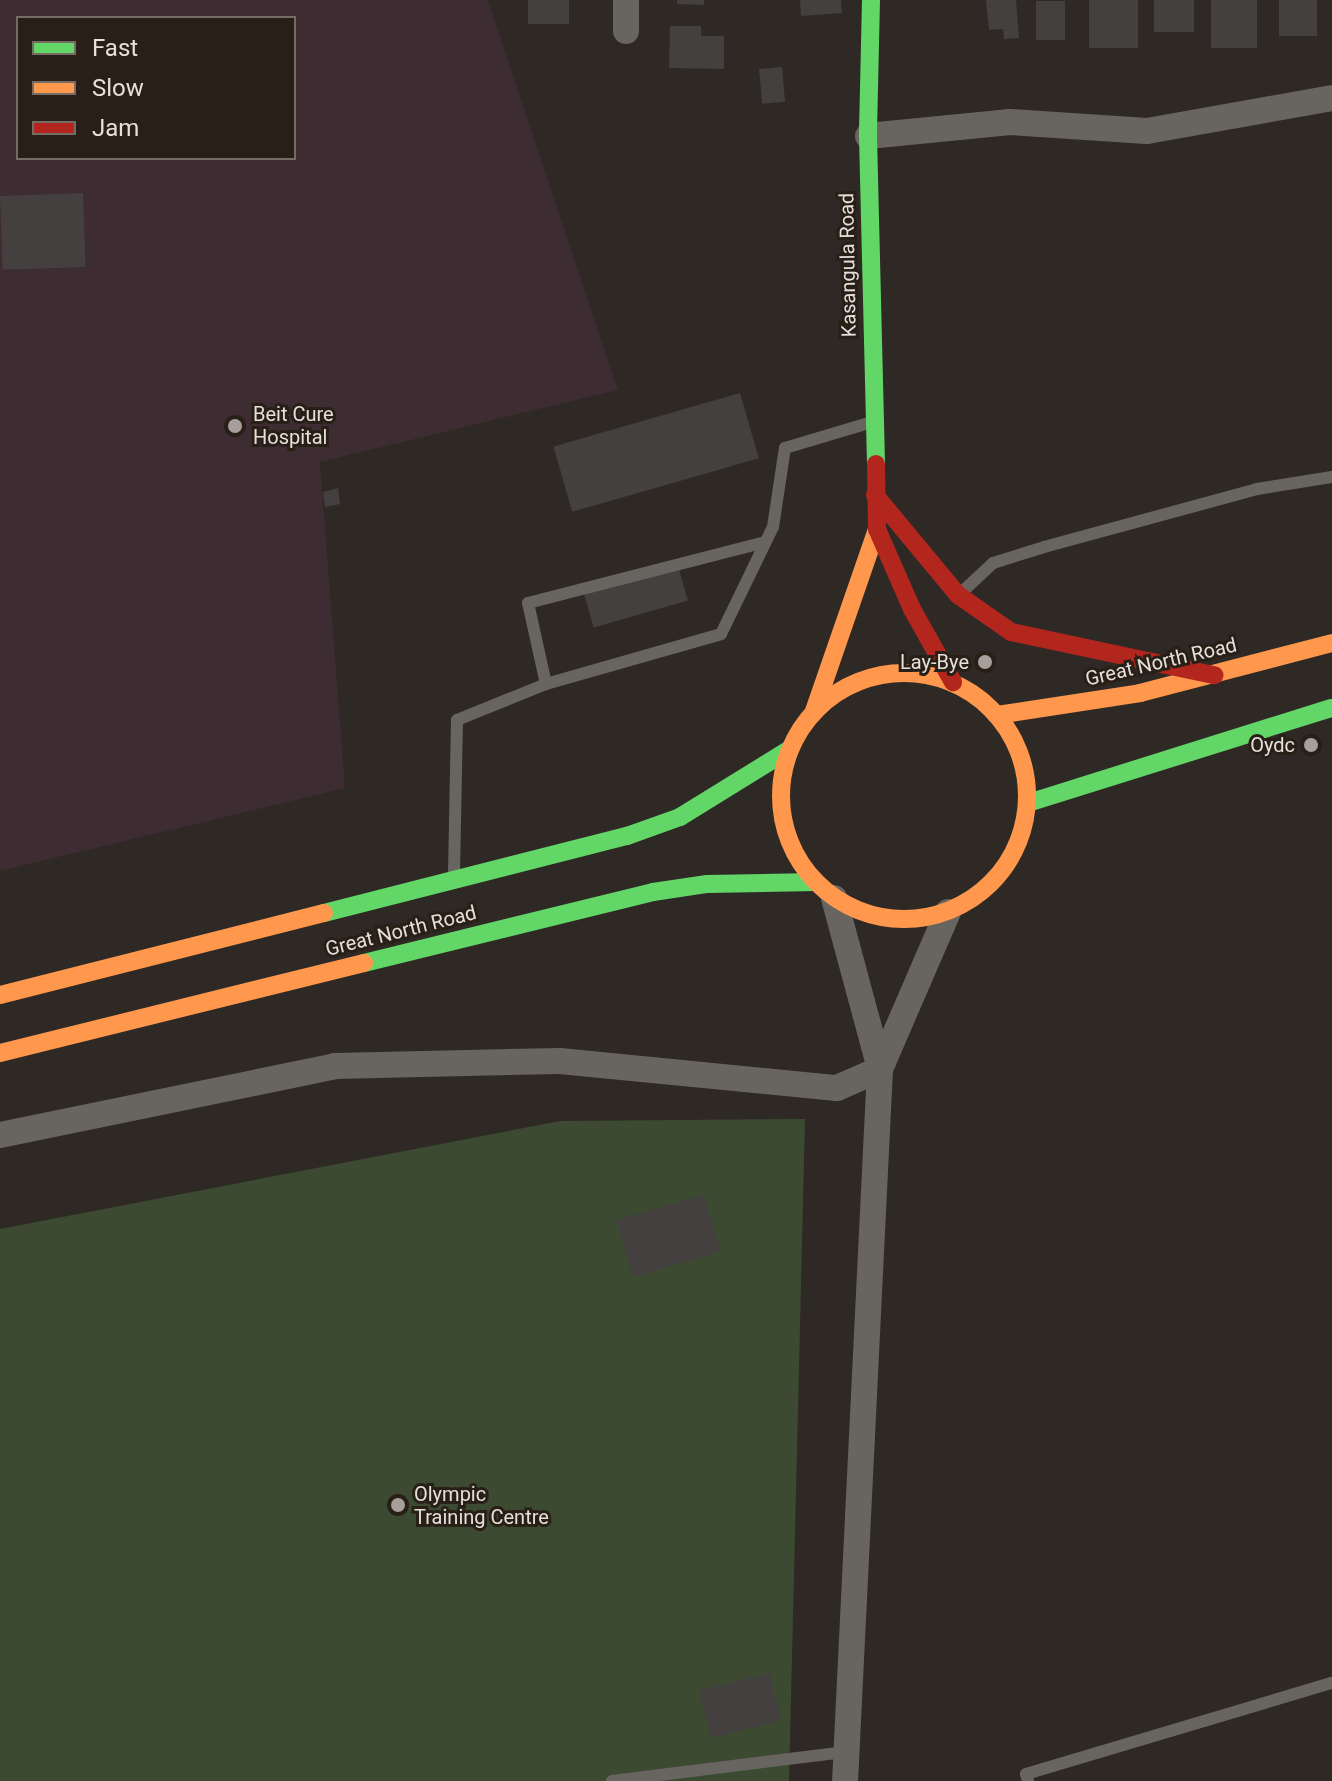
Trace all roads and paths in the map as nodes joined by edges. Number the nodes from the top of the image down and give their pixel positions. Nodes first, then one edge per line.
1 (626, 0) edge
2 (871, 0) edge
3 (626, 31) dead end
4 (1332, 98) edge
5 (868, 136) junction
6 (874, 422) junction
7 (1332, 477) edge
8 (875, 495) junction
9 (877, 529) junction
10 (765, 542) junction
11 (958, 595) junction
12 (1332, 643) edge
13 (1214, 675) junction
14 (953, 682) junction
15 (546, 684) junction
16 (1332, 708) edge
17 (814, 711) junction
18 (997, 715) junction
19 (790, 749) junction
20 (1028, 803) junction
21 (454, 881) junction
22 (825, 890) junction
23 (948, 912) junction
24 (0, 995) edge
25 (0, 1053) edge
26 (880, 1069) junction
27 (0, 1135) edge
28 (1332, 1683) edge
29 (846, 1752) junction
30 (612, 1781) edge
31 (845, 1781) edge
32 (1028, 1781) edge

1 - 3 street
2 - 5 main road, Kasangula Road
4 - 5 street
5 - 6 main road, Kasangula Road
6 - 8 main road, Kasangula Road
6 - 10 lane
7 - 11 lane
8 - 9 main road, Kasangula Road
8 - 11 main road
9 - 14 main road, Kasangula Road
9 - 17 main road, Kasangula Road
10 - 15 lane
10 - 15 lane
11 - 13 main road
12 - 13 main road, Great North Road
13 - 18 main road, Great North Road
14 - 17 main road
14 - 18 main road
15 - 21 lane
16 - 20 main road
17 - 19 main road
18 - 20 main road
19 - 21 main road, Great North Road
19 - 22 main road
20 - 23 main road
21 - 24 main road, Great North Road
22 - 23 main road
22 - 25 main road, Great North Road
22 - 26 street
23 - 26 street
26 - 27 street
26 - 29 street
28 - 32 lane
29 - 30 lane
29 - 31 street

